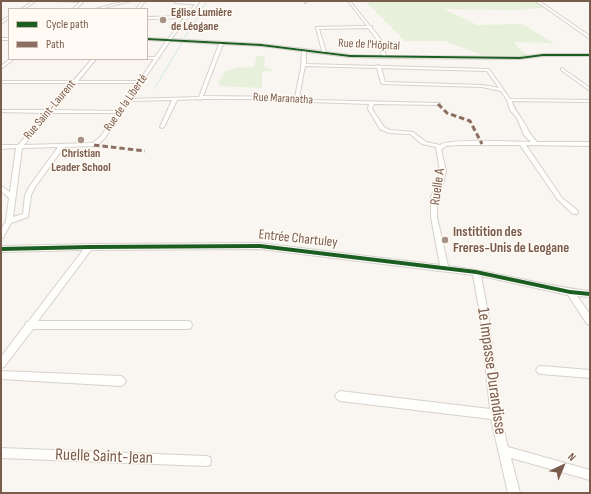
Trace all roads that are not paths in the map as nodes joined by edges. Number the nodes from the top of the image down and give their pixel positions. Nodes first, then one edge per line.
1 (35, 1) edge
2 (56, 1) edge
3 (83, 1) edge
4 (130, 1) edge
5 (349, 1) edge
6 (537, 1) edge
7 (176, 2) dead end
8 (198, 2) edge
9 (24, 8) edge
10 (75, 8) edge
11 (100, 8) edge
12 (8, 18) edge
13 (148, 18) edge
14 (186, 18) junction
15 (1, 19) edge
16 (1, 22) edge
17 (371, 27) junction
18 (590, 38) edge
19 (148, 39) edge
20 (169, 40) junction
21 (221, 44) junction
22 (304, 50) junction
23 (324, 53) junction
24 (590, 55) edge
25 (384, 57) junction
26 (477, 57) junction
27 (148, 58) edge
28 (157, 58) junction
29 (11, 60) edge
30 (93, 60) edge
31 (481, 62) dead end
32 (304, 64) junction
33 (378, 66) junction
34 (484, 66) dead end
35 (1, 68) edge
36 (562, 69) dead end
37 (488, 70) junction
38 (1, 82) edge
39 (73, 82) junction
40 (142, 82) junction
41 (500, 90) junction
42 (590, 90) edge
43 (297, 98) junction
44 (175, 99) junction
45 (200, 99) junction
46 (129, 100) junction
47 (509, 100) junction
48 (590, 101) edge
49 (372, 103) junction
50 (438, 104) dead end
51 (1, 112) edge
52 (49, 112) junction
53 (120, 112) junction
54 (162, 127) dead end
55 (536, 144) junction
56 (590, 144) edge
57 (523, 145) junction
58 (62, 146) junction
59 (1, 147) edge
60 (19, 147) junction
61 (439, 149) junction
62 (1, 188) edge
63 (12, 197) junction
64 (575, 212) dead end
65 (9, 221) junction
66 (1, 236) edge
67 (89, 247) junction
68 (1, 249) edge
69 (445, 268) junction
70 (476, 272) junction
71 (570, 292) junction
72 (590, 294) edge
73 (590, 321) edge
74 (29, 325) junction
75 (188, 325) dead end
76 (1, 364) edge
77 (541, 370) dead end
78 (590, 374) edge
79 (1, 375) edge
80 (121, 381) dead end
81 (340, 396) dead end
82 (495, 415) junction
83 (504, 451) junction
84 (1, 453) edge
85 (206, 461) dead end
86 (590, 476) edge
87 (514, 493) edge

1 - 9 street
2 - 3 street
3 - 10 street
4 - 11 street
5 - 17 street
6 - 18 street
7 - 8 street
8 - 14 street, Rue de la Liberté
12 - 15 street
12 - 16 street
13 - 14 street
14 - 20 street, Rue de la Liberté
17 - 23 street
17 - 25 street
19 - 20 street, Rue de l'Hôpital
20 - 21 street, Rue de l'Hôpital
20 - 28 street, Rue de la Liberté
21 - 22 street, Rue de l'Hôpital
21 - 45 street
22 - 23 street, Rue de l'Hôpital
22 - 32 street
23 - 25 street, Rue de l'Hôpital
24 - 26 street, Rue de l'Hôpital
25 - 26 street, Rue de l'Hôpital
26 - 31 street
27 - 28 street
28 - 40 street, Rue de la Liberté
29 - 35 street
30 - 39 street, Rue Saint-Laurent
32 - 33 street
32 - 43 street
33 - 37 street
33 - 41 street
34 - 37 street
36 - 42 street
37 - 41 street
38 - 39 street
39 - 40 street
39 - 52 street, Rue Saint-Laurent
40 - 46 street, Rue de la Liberté
41 - 47 street
43 - 45 street, Rue Maranatha
43 - 49 street, Rue Maranatha
44 - 45 street, Rue Maranatha
44 - 46 street, Rue Maranatha
44 - 54 street
46 - 53 street, Rue de la Liberté
47 - 48 street
47 - 55 street
49 - 50 street, Rue Maranatha
49 - 61 street, Ruelle A
51 - 52 street
52 - 53 street
52 - 60 street, Rue Saint-Laurent
53 - 58 street, Rue de la Liberté
55 - 56 street
55 - 57 street
57 - 61 street
57 - 64 street
58 - 60 street
58 - 65 street
59 - 60 street
60 - 63 street, Rue Saint-Laurent
61 - 69 street, Ruelle A
62 - 63 street
63 - 65 street, Rue Saint-Laurent
65 - 66 street, Rue Saint-Laurent
67 - 68 street, Entrée Chartuley
67 - 69 street, Entrée Chartuley
67 - 74 street
69 - 70 street, Entrée Chartuley
70 - 71 street, Entrée Chartuley
70 - 82 street, 1e Impasse Durandisse
71 - 72 street, Entrée Chartuley
71 - 73 street
74 - 75 street
74 - 76 street
77 - 78 street
79 - 80 street
81 - 82 street
82 - 83 street, 1e Impasse Durandisse
83 - 86 street
83 - 87 street, 1e Impasse Durandisse
84 - 85 street, Ruelle Saint-Jean

